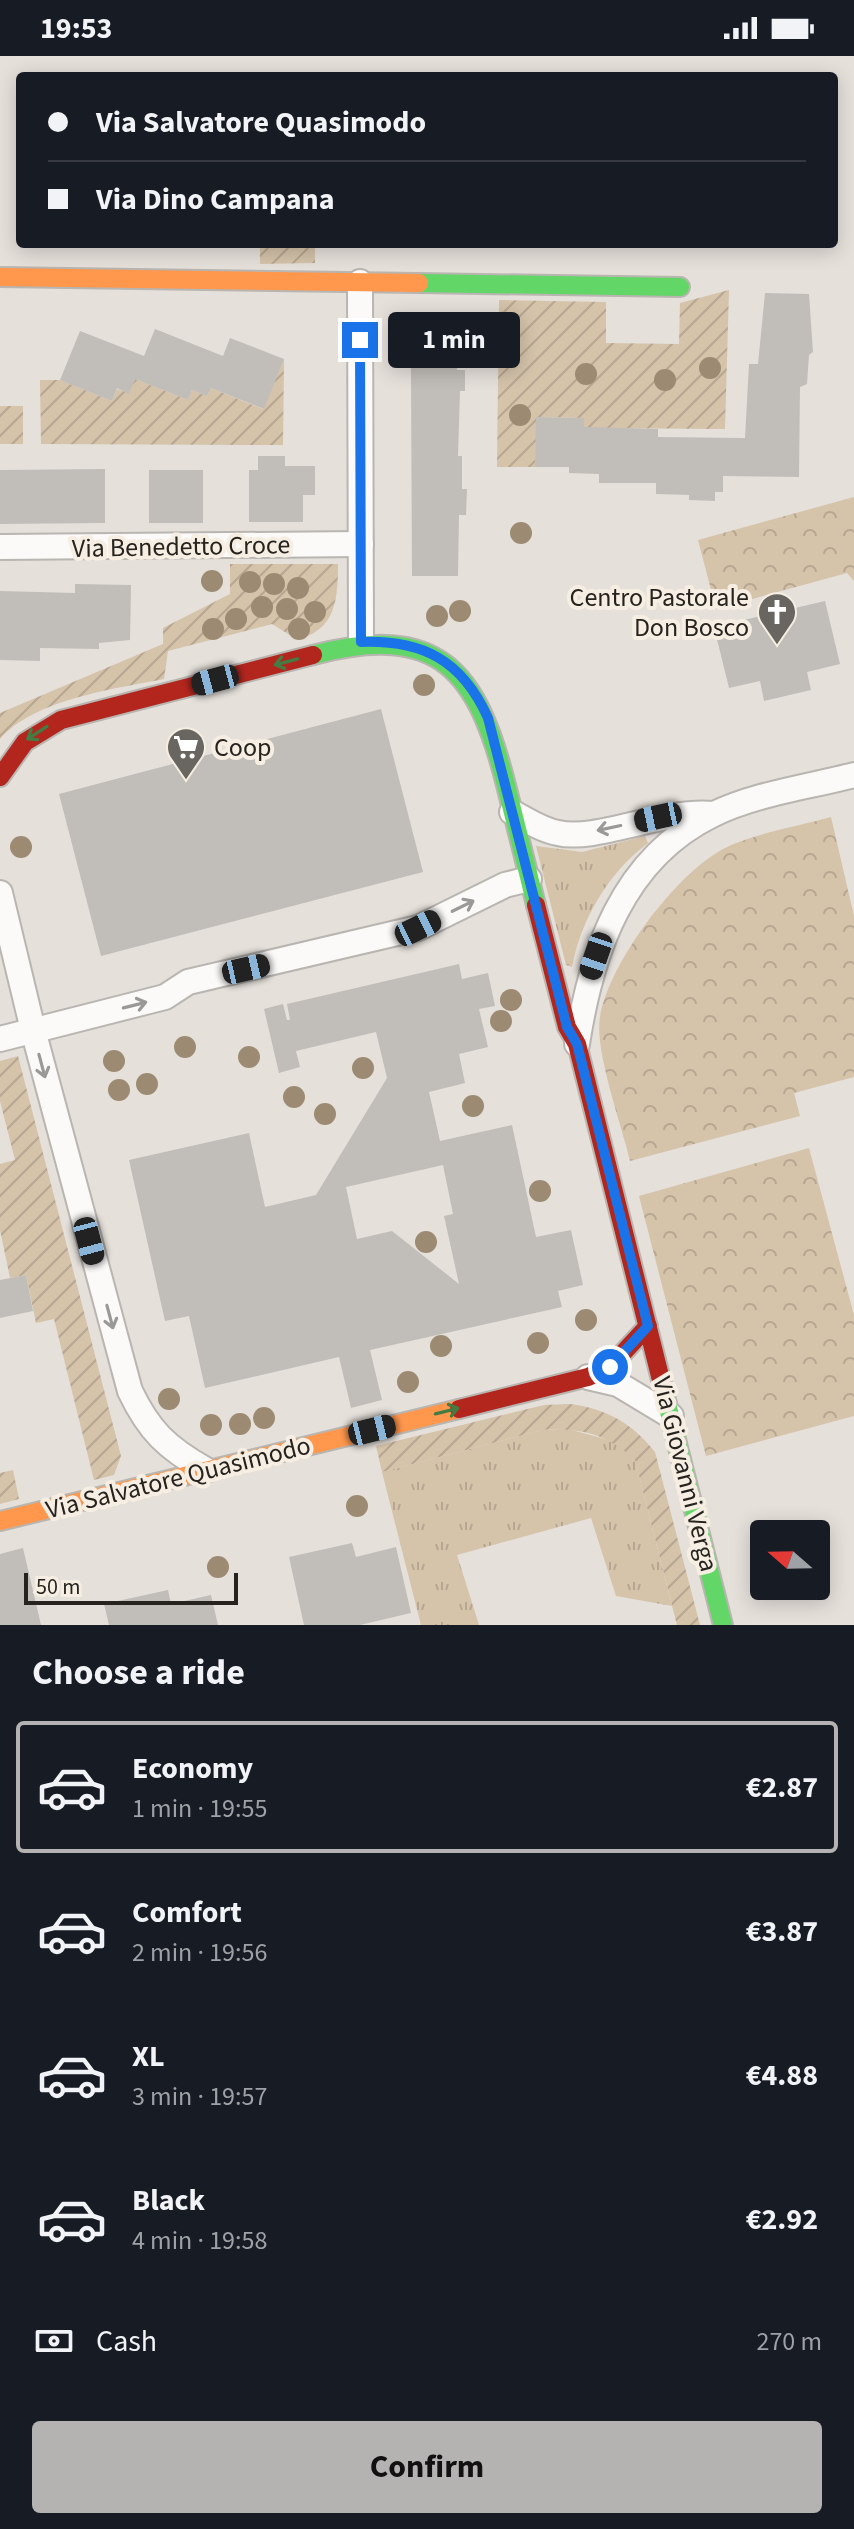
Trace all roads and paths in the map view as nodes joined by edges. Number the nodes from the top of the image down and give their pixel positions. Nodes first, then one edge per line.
1 (0, 277) edge
2 (360, 282) junction
3 (680, 287) dead end
4 (361, 544) junction
5 (0, 547) edge
6 (361, 642) junction
7 (854, 775) edge
8 (0, 777) edge
9 (512, 812) junction
10 (713, 814) junction
11 (529, 879) junction
12 (0, 893) edge
13 (5, 932) edge
14 (33, 1030) junction
15 (0, 1039) edge
16 (577, 1044) junction
17 (648, 1326) junction
18 (588, 1377) junction
19 (671, 1416) junction
20 (206, 1470) junction
21 (0, 1521) edge
22 (723, 1625) edge

1 - 2 street
2 - 3 street
2 - 4 street
4 - 5 street, Via Benedetto Croce
4 - 6 street
6 -> 8 street
6 - 9 street, Via Giovanni Verga
7 - 10 street, Via Giovanni Verga
10 -> 9 street, Via Giovanni Verga
9 - 11 street, Via Giovanni Verga
10 - 16 street, Via Giovanni Verga
14 -> 11 street
11 - 16 street, Via Giovanni Verga
12 - 13 street
13 - 14 street
14 - 15 street
14 -> 20 street
16 - 17 street, Via Giovanni Verga
17 - 18 street, Via Salvatore Quasimodo
17 - 19 street, Via Giovanni Verga
18 - 19 street
20 -> 18 street, Via Salvatore Quasimodo
19 - 22 street, Via Giovanni Verga
20 - 21 street, Via Salvatore Quasimodo

